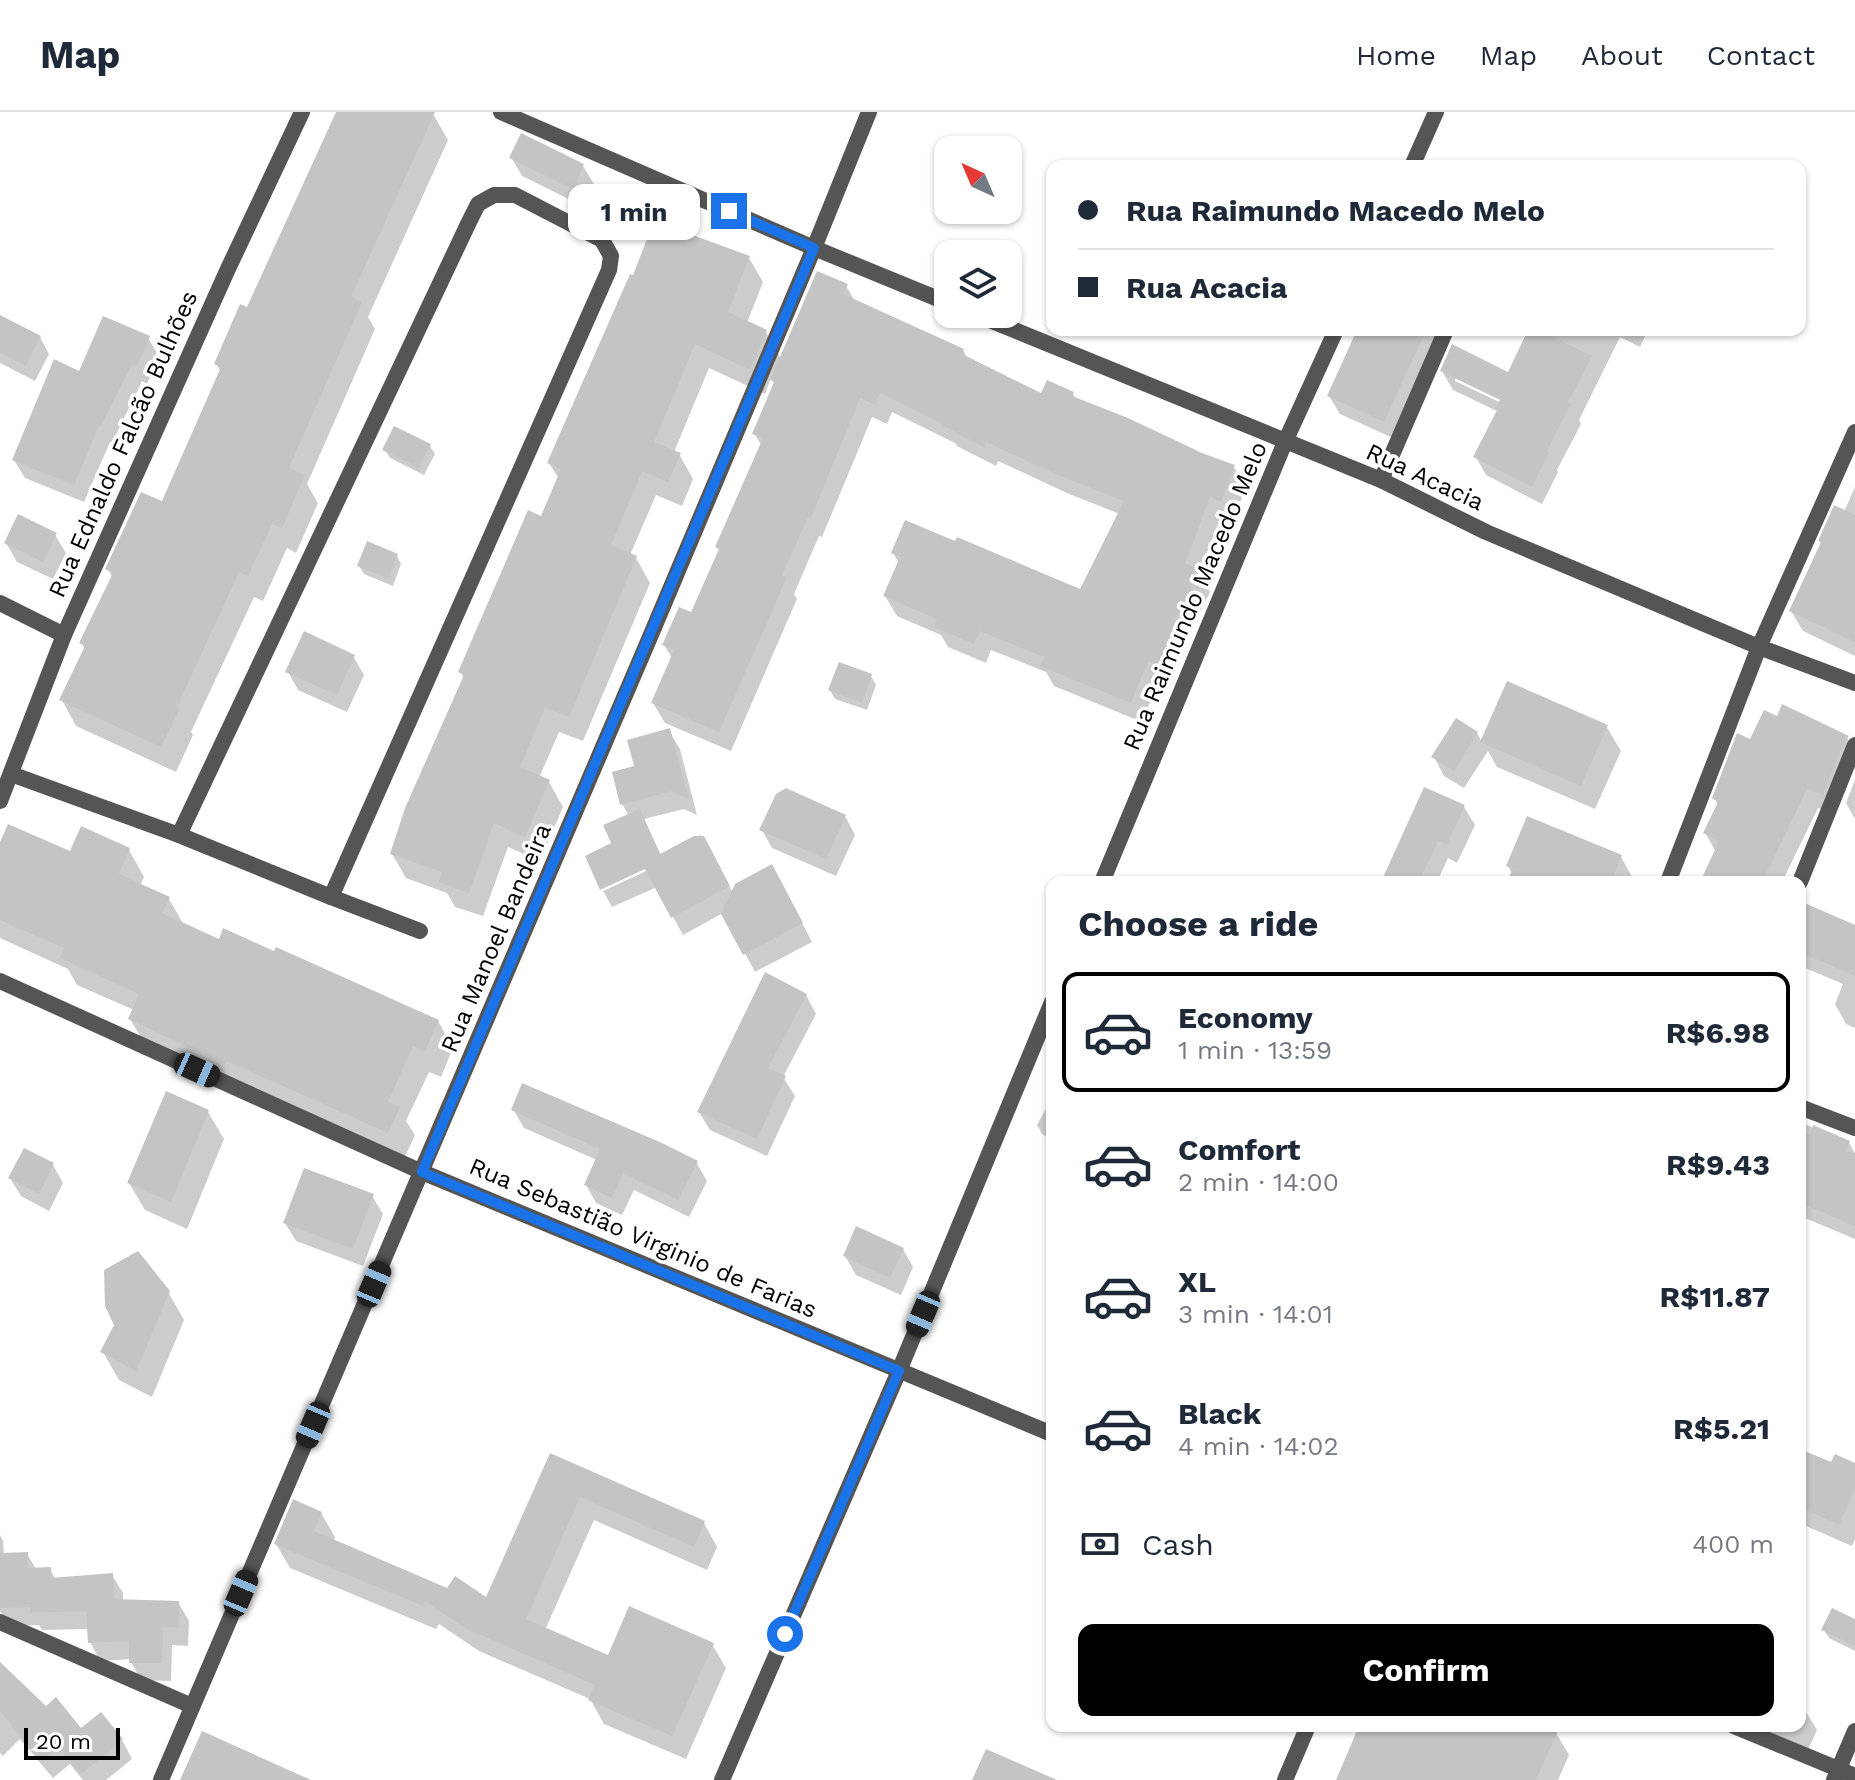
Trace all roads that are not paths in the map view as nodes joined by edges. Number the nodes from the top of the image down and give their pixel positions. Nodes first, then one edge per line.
1 (302, 112) edge
2 (501, 112) edge
3 (869, 112) edge
4 (1436, 112) edge
5 (1415, 160) edge
6 (814, 248) junction
7 (934, 297) edge
8 (1009, 328) edge
9 (1333, 336) edge
10 (1443, 336) edge
11 (1855, 432) edge
12 (1285, 442) junction
13 (1381, 480) junction
14 (0, 603) edge
15 (64, 635) junction
16 (1759, 647) junction
17 (1855, 683) edge
18 (1855, 745) edge
19 (11, 774) junction
20 (0, 801) edge
21 (179, 835) junction
22 (1104, 876) edge
23 (1670, 876) edge
24 (1802, 876) edge
25 (331, 897) junction
26 (420, 931) dead end
27 (0, 981) edge
28 (1046, 1016) edge
29 (1806, 1109) edge
30 (1855, 1128) edge
31 (422, 1172) junction
32 (899, 1371) junction
33 (1046, 1432) edge
34 (0, 1622) edge
35 (192, 1706) junction
36 (1855, 1731) edge
37 (1305, 1732) edge
38 (1747, 1732) edge
39 (1836, 1774) edge
40 (1855, 1776) edge
41 (161, 1780) edge
42 (722, 1780) edge
43 (1285, 1780) edge

1 - 15 street, Rua Ednaldo Falcão Bulhões
2 - 6 street
3 - 6 street, Rua Manoel Bandeira
4 - 5 street
6 - 7 street
6 - 31 street, Rua Manoel Bandeira
8 - 12 street, Rua Acacia
9 - 12 street, Rua Raimundo Macedo Melo
10 - 13 street
11 - 16 street
12 - 13 street, Rua Acacia
12 - 22 street, Rua Raimundo Macedo Melo
13 - 16 street, Rua Acacia
14 - 15 street
15 - 19 street, Rua Ednaldo Falcão Bulhões
16 - 17 street, Rua Acacia
16 - 23 street
18 - 24 street
19 - 20 street, Rua Ednaldo Falcão Bulhões
19 - 21 street
21 - 25 street
21 - 25 street
25 - 26 street
27 - 31 street, Rua Sebastião Virginio de Farias
28 - 32 street
29 - 30 street
31 - 32 street, Rua Sebastião Virginio de Farias
31 - 35 street, Rua Manoel Bandeira
32 - 33 street, Rua Sebastião Virginio de Farias
32 - 42 street
34 - 35 street
35 - 41 street, Rua Manoel Bandeira
36 - 39 street
37 - 43 street
38 - 39 street
39 - 40 street

